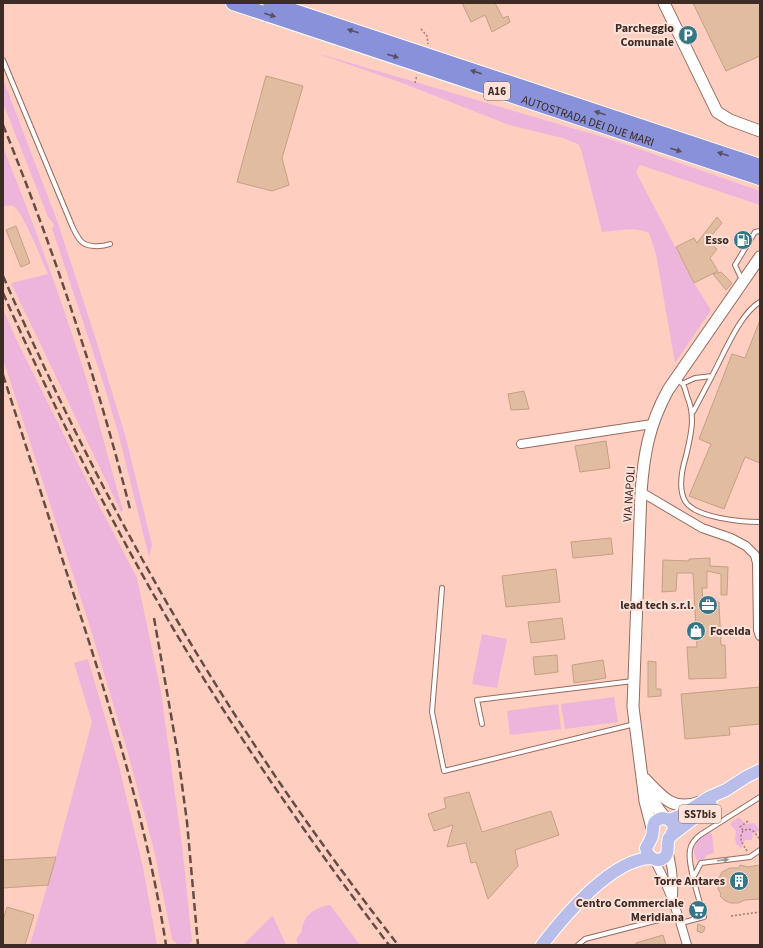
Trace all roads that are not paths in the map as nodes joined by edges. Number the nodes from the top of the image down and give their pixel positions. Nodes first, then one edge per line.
1 (233, 3) edge
2 (270, 3) edge
3 (664, 3) edge
4 (3, 60) edge
5 (760, 131) edge
6 (760, 166) edge
7 (760, 178) edge
8 (760, 231) edge
9 (110, 244) dead end
10 (760, 257) edge
11 (743, 282) junction
12 (760, 302) edge
13 (712, 376) junction
14 (680, 381) junction
15 (693, 412) junction
16 (652, 424) junction
17 (521, 444) dead end
18 (641, 492) junction
19 (760, 522) edge
20 (442, 588) dead end
21 (760, 636) edge
22 (634, 681) junction
23 (482, 724) dead end
24 (635, 724) junction
25 (641, 766) junction
26 (760, 770) edge
27 (645, 779) junction
28 (726, 790) junction
29 (760, 797) edge
30 (708, 798) junction
31 (667, 819) junction
32 (652, 828) junction
33 (672, 834) junction
34 (650, 842) junction
35 (668, 849) junction
36 (760, 850) edge
37 (652, 859) junction
38 (621, 868) junction
39 (693, 876) junction
40 (672, 897) junction
41 (679, 915) junction
42 (682, 923) junction
43 (542, 945) edge
44 (578, 945) edge
45 (687, 945) edge

1 -> 7 highway, AUTOSTRADA DEI DUE MARI / A16
6 -> 2 highway, AUTOSTRADA DEI DUE MARI / A16
3 - 5 main road
4 - 9 lane
8 - 11 lane
10 - 11 main road, VIA NAPOLI
11 - 14 main road, VIA NAPOLI
12 - 13 lane
13 - 14 lane
13 - 15 lane
14 - 15 lane
14 - 16 main road, VIA NAPOLI
15 - 19 lane
16 - 17 street
16 - 18 main road, VIA NAPOLI
18 - 21 street
18 - 22 main road, VIA NAPOLI
20 - 24 lane
22 - 23 lane
22 - 24 main road, VIA NAPOLI
24 - 25 main road, VIA NAPOLI
25 - 27 main road, VIA NAPOLI
25 - 32 main road, VIA NAPOLI
26 - 28 main road, SS7bis
27 - 30 main road
27 - 31 main road, VIA NAPOLI
28 - 30 main road, SS7bis
28 - 33 main road, SS7bis
29 - 39 lane
30 - 31 main road, SS7bis
31 - 32 main road
31 - 33 main road
32 - 34 main road
33 - 35 main road
34 - 37 main road
34 - 38 main road
35 - 37 main road
35 - 40 street
39 -> 36 lane
37 - 38 main road
37 - 40 street
38 - 43 main road
39 - 42 lane
40 - 41 street
41 - 42 street
41 - 44 lane
42 - 45 street

